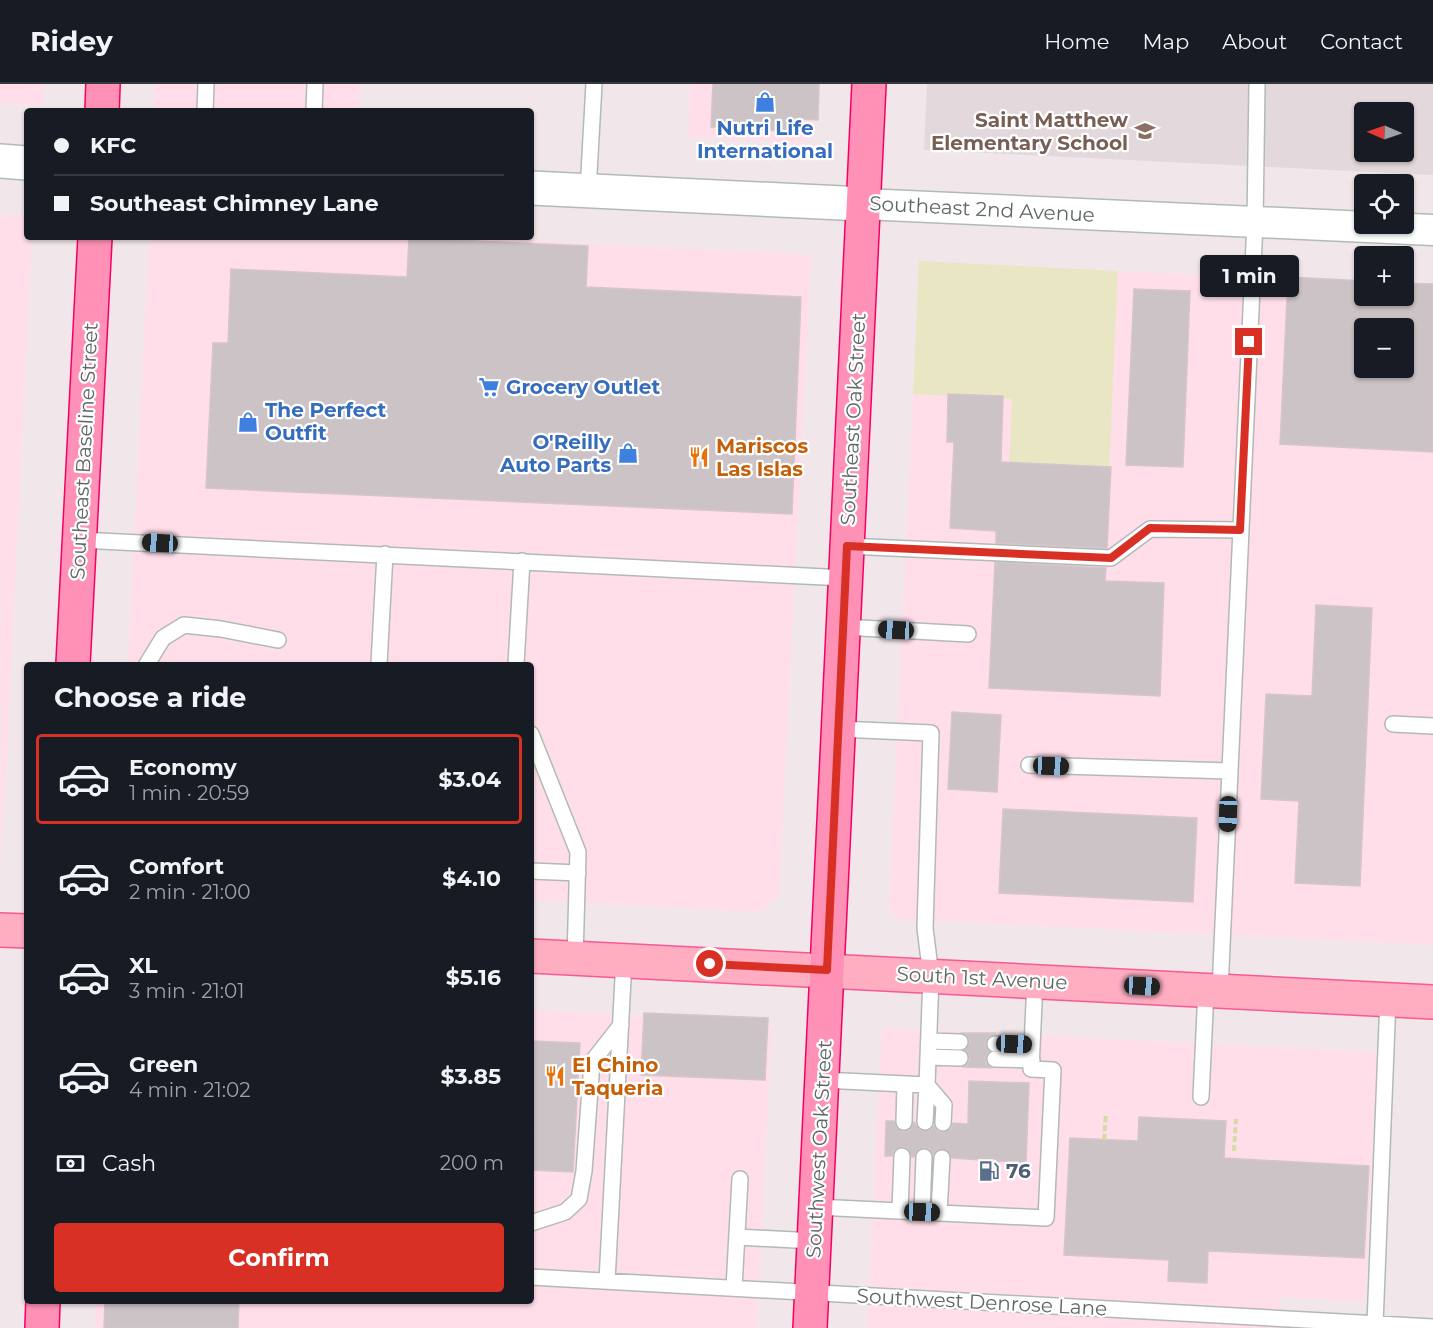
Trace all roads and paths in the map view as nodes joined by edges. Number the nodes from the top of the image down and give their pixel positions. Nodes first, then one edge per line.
1 (103, 84) edge
2 (206, 84) edge
3 (315, 84) edge
4 (594, 84) edge
5 (869, 84) edge
6 (1257, 84) edge
7 (102, 108) edge
8 (205, 108) edge
9 (314, 108) edge
10 (0, 161) edge
11 (24, 162) edge
12 (534, 188) edge
13 (588, 190) junction
14 (863, 204) junction
15 (1255, 222) junction
16 (1433, 230) edge
17 (95, 240) edge
18 (1240, 530) junction
19 (80, 540) junction
20 (847, 546) junction
21 (385, 554) junction
22 (522, 561) junction
23 (845, 578) junction
24 (843, 627) junction
25 (968, 633) dead end
26 (278, 640) dead end
27 (73, 662) edge
28 (148, 662) edge
29 (379, 662) edge
30 (516, 662) edge
31 (1393, 724) dead end
32 (1433, 726) edge
33 (838, 729) junction
34 (534, 741) edge
35 (1029, 765) dead end
36 (1230, 771) junction
37 (534, 871) edge
38 (578, 873) junction
39 (0, 930) edge
40 (24, 932) edge
41 (534, 956) edge
42 (575, 958) junction
43 (624, 960) junction
44 (827, 970) junction
45 (931, 976) junction
46 (1035, 981) junction
47 (1213, 990) junction
48 (1388, 999) junction
49 (1433, 1002) edge
50 (621, 1025) junction
51 (929, 1041) junction
52 (960, 1042) dead end
53 (995, 1051) dead end
54 (1032, 1053) junction
55 (928, 1057) junction
56 (960, 1058) dead end
57 (822, 1080) junction
58 (905, 1084) junction
59 (927, 1085) junction
60 (1201, 1097) dead end
61 (1106, 1113) dead end
62 (1236, 1119) dead end
63 (904, 1122) dead end
64 (925, 1122) dead end
65 (943, 1123) dead end
66 (1104, 1140) dead end
67 (1234, 1151) dead end
68 (902, 1156) dead end
69 (924, 1157) dead end
70 (942, 1158) dead end
71 (740, 1179) dead end
72 (816, 1207) junction
73 (900, 1210) junction
74 (922, 1212) junction
75 (939, 1212) junction
76 (534, 1222) edge
77 (737, 1237) junction
78 (814, 1241) junction
79 (534, 1277) edge
80 (607, 1281) junction
81 (734, 1288) junction
82 (811, 1293) junction
83 (43, 1304) edge
84 (1375, 1324) junction
85 (1433, 1327) edge
86 (42, 1328) edge
87 (810, 1328) edge

1 - 7 highway
2 - 8 lane
3 - 9 lane
4 - 13 lane
5 - 14 highway, Southeast Oak Street
6 - 15 lane
10 - 11 street
12 - 13 street, Southeast 2nd Avenue
13 - 14 street, Southeast 2nd Avenue
14 - 15 street, Southeast 2nd Avenue
14 - 20 highway, Southeast Oak Street
15 - 16 street, Southeast 2nd Avenue
15 - 18 lane
17 - 19 highway, Southeast Baseline Street
18 - 20 lane
18 - 36 lane
19 - 21 lane
19 - 27 highway, Southeast Baseline Street
20 - 23 highway, Southeast Oak Street
21 - 22 lane
21 - 29 lane
22 - 23 lane
22 - 30 lane
23 - 24 highway, Southeast Oak Street
24 - 25 lane
24 - 33 highway, Southeast Oak Street
26 - 28 lane
31 - 32 lane
33 - 44 highway, Southeast Oak Street
33 - 45 lane
34 - 38 lane
35 - 36 lane
36 - 47 lane
37 - 38 lane
38 - 42 lane
39 - 40 main road
41 - 42 main road, South 1st Avenue
42 - 43 main road, South 1st Avenue
43 - 44 main road, South 1st Avenue
43 - 50 lane
44 - 45 main road, South 1st Avenue
44 - 57 highway, Southwest Oak Street
45 - 46 main road, South 1st Avenue
45 - 51 lane
46 - 47 main road, South 1st Avenue
46 - 54 lane
47 - 48 main road, South 1st Avenue
47 - 60 lane
48 - 49 main road, South 1st Avenue
48 - 84 lane
50 - 76 lane
50 - 80 lane
51 - 52 lane
51 - 55 lane
53 - 54 lane
54 - 75 lane
55 - 56 lane
55 - 59 lane
57 - 58 lane
57 - 72 highway, Southwest Oak Street
58 - 59 lane
58 - 63 lane
59 - 64 lane
59 - 65 lane
61 - 66 path
62 - 67 path
68 - 73 lane
69 - 74 lane
70 - 75 lane
71 - 77 lane
72 - 73 lane
72 - 78 highway, Southwest Oak Street
73 - 74 lane
74 - 75 lane
77 - 78 lane
77 - 81 lane
78 - 82 highway, Southwest Oak Street
79 - 80 lane, Southwest Denrose Lane
80 - 81 lane, Southwest Denrose Lane
81 - 82 lane, Southwest Denrose Lane
82 - 84 lane, Southwest Denrose Lane
82 - 87 highway, Southwest Oak Street
83 - 86 highway
84 - 85 lane, Southwest Denrose Lane

